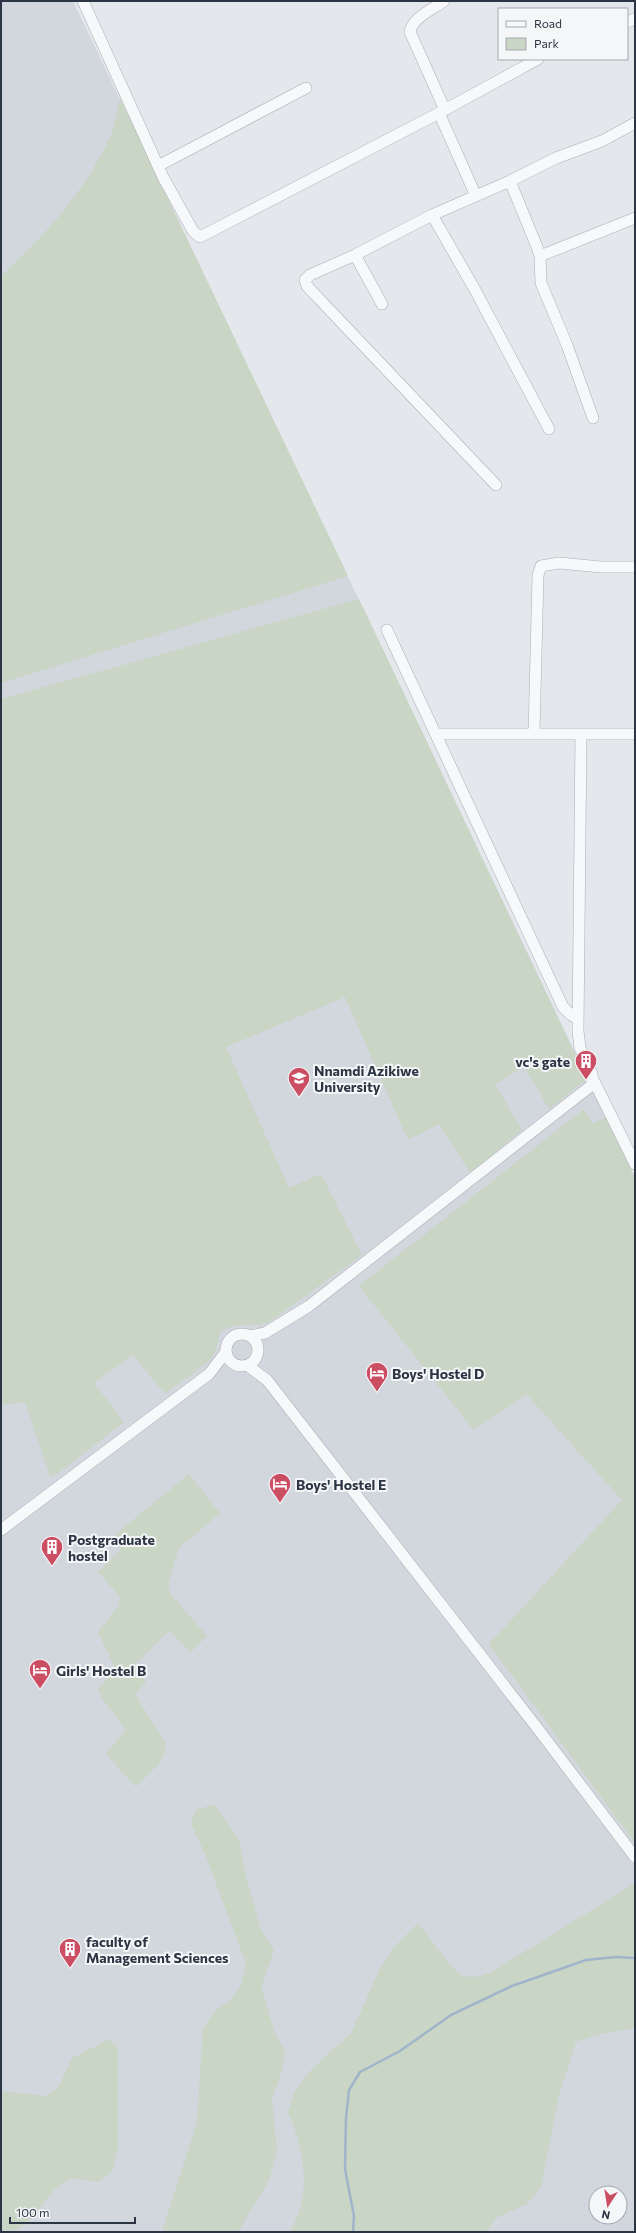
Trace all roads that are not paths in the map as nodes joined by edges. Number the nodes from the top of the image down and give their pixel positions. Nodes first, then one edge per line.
1 (83, 1) edge
2 (444, 1) edge
3 (536, 60) edge
4 (306, 88) dead end
5 (442, 112) junction
6 (635, 123) edge
7 (158, 166) junction
8 (510, 181) junction
9 (476, 196) junction
10 (432, 215) junction
11 (635, 218) edge
12 (355, 255) junction
13 (540, 256) junction
14 (382, 304) dead end
15 (594, 418) dead end
16 (549, 429) dead end
17 (496, 485) dead end
18 (635, 566) edge
19 (387, 630) dead end
20 (436, 734) junction
21 (534, 734) junction
22 (580, 734) junction
23 (635, 734) edge
24 (578, 1019) junction
25 (593, 1079) junction
26 (635, 1164) edge
27 (266, 1333) junction
28 (250, 1336) junction
29 (258, 1351) junction
30 (225, 1353) junction
31 (234, 1365) junction
32 (248, 1366) junction
33 (209, 1374) junction
34 (267, 1380) junction
35 (1, 1530) edge
36 (635, 1857) edge

1 - 7 street
2 - 5 street
3 - 5 street
4 - 7 street
5 - 7 street
5 - 9 street
6 - 8 street
8 - 9 street
8 - 13 street
9 - 10 street
10 - 12 street
10 - 16 street
11 - 13 street
12 - 14 street
12 - 17 street
13 - 15 street
18 - 21 street
19 - 20 street
20 - 21 street
20 - 24 street
21 - 22 street
22 - 23 street
22 - 24 street
24 - 25 street
25 - 26 street
25 - 27 street
27 - 28 street
27 - 29 street
28 - 29 street
28 - 30 street
29 - 32 street
29 - 34 street
30 - 31 street
30 - 33 street
31 - 32 street
31 - 33 street
32 - 34 street
33 - 35 street
34 - 36 street

